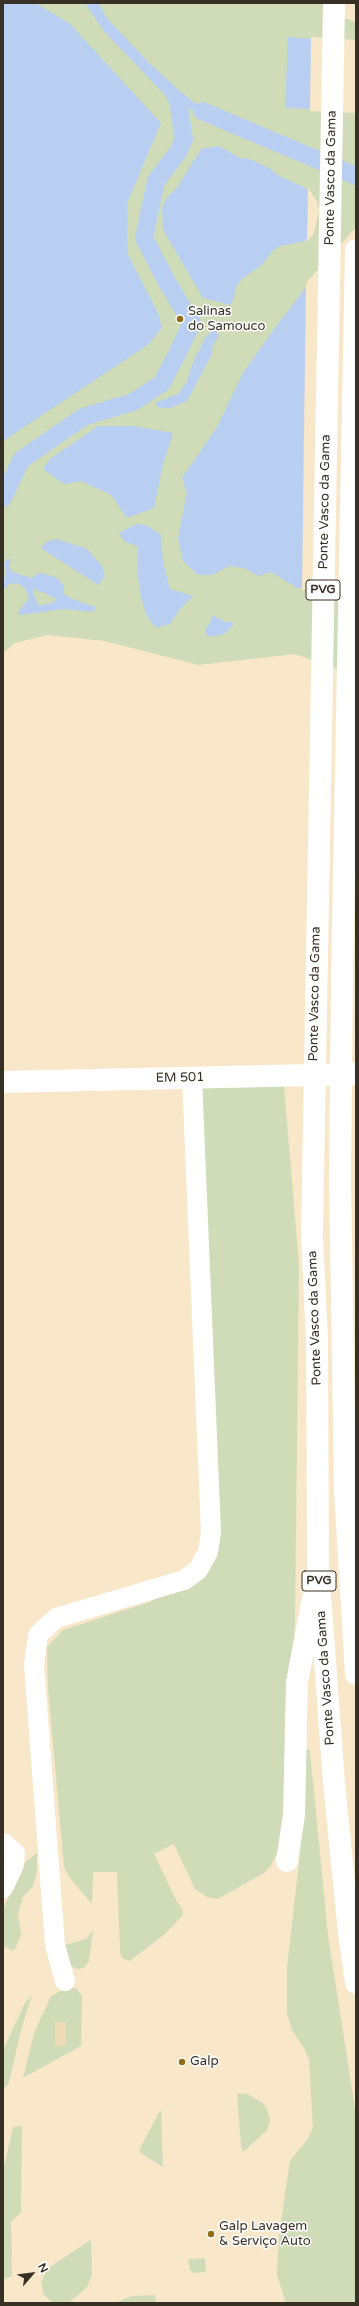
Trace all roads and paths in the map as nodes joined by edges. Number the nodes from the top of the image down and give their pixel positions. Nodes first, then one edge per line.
1 (334, 3) edge
2 (356, 250) edge
3 (356, 1074) edge
4 (192, 1078) junction
5 (3, 1082) edge
6 (318, 1567) junction
7 (350, 1591) junction
8 (356, 1617) edge
9 (356, 1674) edge
10 (3, 1843) edge
11 (287, 1861) dead end
12 (3, 1888) edge
13 (65, 1980) dead end
14 (356, 1983) edge

1 - 6 main road, Ponte Vasco da Gama / PVG
2 - 7 main road, Ponte Vasco da Gama / PVG
3 - 4 main road, EM 501 / EM 501
4 - 5 main road, EM 501 / EM 501
4 - 13 street
6 - 11 main road
6 - 14 main road, Ponte Vasco da Gama / PVG
7 - 8 main road
7 - 9 main road, Ponte Vasco da Gama / PVG
10 - 12 street

